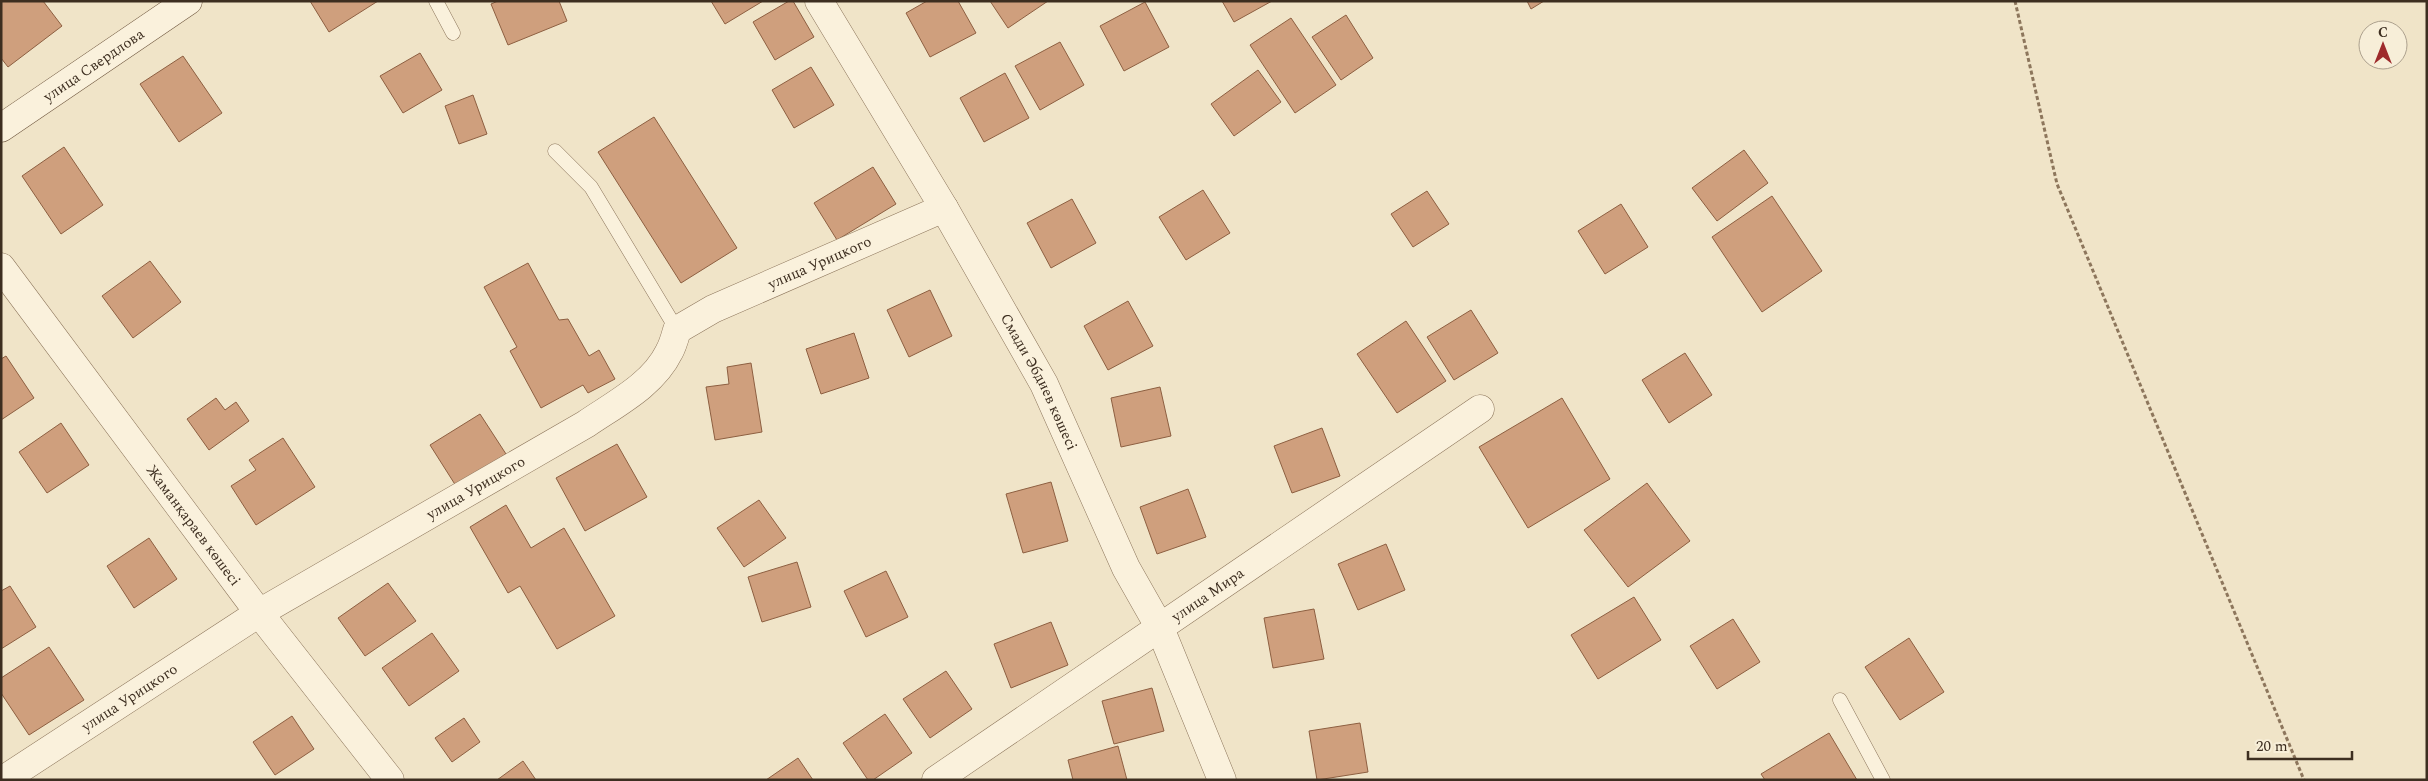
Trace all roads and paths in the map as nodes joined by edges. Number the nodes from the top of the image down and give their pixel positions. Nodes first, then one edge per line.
1 (188, 1) edge
2 (436, 1) edge
3 (819, 1) edge
4 (2015, 1) edge
5 (454, 33) dead end
6 (1, 128) edge
7 (555, 151) dead end
8 (944, 208) junction
9 (1, 267) edge
10 (677, 330) junction
11 (1480, 409) dead end
12 (258, 614) junction
13 (1160, 628) junction
14 (1840, 700) dead end
15 (3, 780) edge
16 (390, 780) edge
17 (936, 780) edge
18 (1222, 780) edge
19 (1884, 780) edge
20 (2304, 780) edge

1 - 6 street, улица Свердлова
2 - 5 lane
3 - 8 street, Смади Әбдиев көшесі
4 - 20 path
7 - 10 lane
8 - 10 street, улица Урицкого
8 - 13 street, Смади Әбдиев көшесі
9 - 12 street, Жаманқараев көшесі
10 - 12 street, улица Урицкого
11 - 13 street, улица Мира
12 - 15 street, улица Урицкого
12 - 16 street, Жаманқараев көшесі
13 - 17 street, улица Мира
13 - 18 street, Смади Әбдиев көшесі
14 - 19 lane

